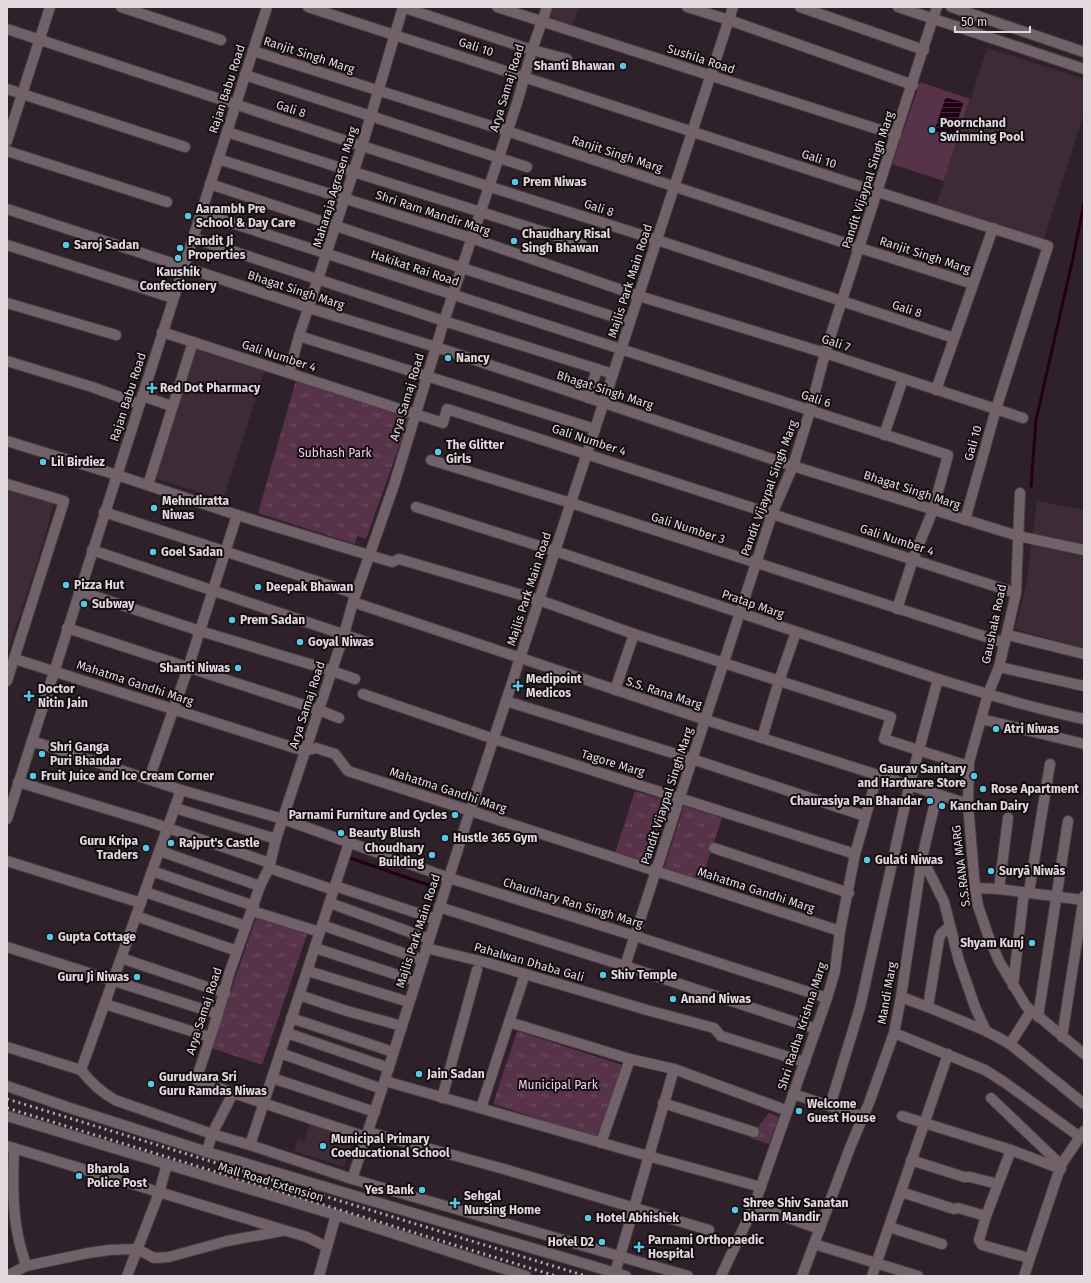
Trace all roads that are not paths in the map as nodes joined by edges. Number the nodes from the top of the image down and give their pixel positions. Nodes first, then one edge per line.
1 (50, 7) edge
2 (121, 7) edge
3 (267, 7) edge
4 (308, 7) edge
5 (403, 7) edge
6 (497, 7) edge
7 (547, 7) edge
8 (687, 7) edge
9 (733, 7) edge
10 (800, 7) edge
11 (898, 7) edge
12 (937, 7) edge
13 (951, 7) edge
14 (146, 11) edge
15 (933, 18) junction
16 (729, 20) junction
17 (542, 21) junction
18 (7, 29) edge
19 (395, 35) junction
20 (40, 39) junction
21 (221, 40) dead end
22 (532, 50) junction
23 (924, 50) junction
24 (253, 51) junction
25 (1084, 52) edge
26 (567, 59) dead end
27 (1084, 69) edge
28 (245, 75) junction
29 (710, 76) junction
30 (524, 77) junction
31 (913, 85) junction
32 (7, 89) edge
33 (377, 90) junction
34 (22, 94) junction
35 (236, 104) junction
36 (370, 116) junction
37 (692, 131) junction
38 (227, 132) junction
39 (507, 132) junction
40 (896, 135) junction
41 (7, 141) edge
42 (362, 146) junction
43 (185, 147) dead end
44 (7, 151) edge
45 (498, 158) junction
46 (218, 159) junction
47 (527, 167) dead end
48 (354, 171) junction
49 (210, 184) junction
50 (489, 186) junction
51 (674, 187) junction
52 (878, 192) junction
53 (345, 199) junction
54 (167, 202) dead end
55 (7, 209) edge
56 (480, 211) junction
57 (201, 213) junction
58 (336, 226) junction
59 (993, 228) junction
60 (193, 238) junction
61 (471, 238) junction
62 (657, 240) junction
63 (582, 244) dead end
64 (7, 245) edge
65 (860, 248) junction
66 (327, 254) junction
67 (184, 267) junction
68 (462, 267) junction
69 (319, 280) junction
70 (973, 284) junction
71 (453, 294) junction
72 (639, 296) junction
73 (173, 298) junction
74 (842, 301) junction
75 (7, 303) edge
76 (309, 308) junction
77 (444, 321) junction
78 (630, 322) junction
79 (162, 332) junction
80 (116, 335) dead end
81 (299, 336) junction
82 (954, 338) junction
83 (193, 342) junction
84 (436, 347) junction
85 (622, 349) junction
86 (825, 354) junction
87 (7, 361) edge
88 (597, 369) junction
89 (289, 373) junction
90 (613, 374) junction
91 (427, 376) junction
92 (903, 379) junction
93 (936, 390) junction
94 (588, 398) junction
95 (141, 400) junction
96 (603, 403) junction
97 (169, 405) dead end
98 (996, 409) junction
99 (810, 411) junction
100 (416, 414) junction
101 (1023, 418) dead end
102 (595, 429) junction
103 (884, 435) junction
104 (7, 441) edge
105 (587, 453) junction
106 (431, 460) dead end
107 (793, 466) junction
108 (116, 475) junction
109 (7, 484) edge
110 (148, 485) junction
111 (1020, 493) dead end
112 (571, 503) junction
113 (416, 507) dead end
114 (933, 510) junction
115 (104, 512) junction
116 (772, 514) junction
117 (237, 515) junction
118 (965, 520) junction
119 (1018, 536) junction
120 (92, 550) junction
121 (1084, 550) edge
122 (225, 551) junction
123 (555, 551) junction
124 (369, 554) junction
125 (913, 559) junction
126 (756, 563) junction
127 (213, 590) junction
128 (79, 591) junction
129 (1016, 593) junction
130 (354, 598) junction
131 (539, 600) junction
132 (897, 609) junction
133 (739, 613) junction
134 (67, 628) junction
135 (200, 631) junction
136 (796, 632) junction
137 (344, 634) junction
138 (634, 634) junction
139 (1006, 639) junction
140 (368, 642) dead end
141 (1084, 654) edge
142 (520, 658) junction
143 (15, 659) junction
144 (723, 662) junction
145 (999, 667) junction
146 (188, 668) junction
147 (54, 671) junction
148 (332, 671) junction
149 (938, 679) junction
150 (355, 680) dead end
151 (7, 681) edge
152 (779, 681) junction
153 (1084, 686) edge
154 (615, 690) junction
155 (363, 694) dead end
156 (988, 694) junction
157 (506, 701) junction
158 (173, 709) junction
159 (319, 710) junction
160 (339, 718) dead end
161 (981, 719) junction
162 (1084, 719) edge
163 (706, 720) junction
164 (762, 738) junction
165 (494, 739) junction
166 (32, 741) junction
167 (1084, 744) edge
168 (306, 751) junction
169 (919, 751) junction
170 (692, 759) junction
171 (1050, 764) dead end
172 (968, 766) junction
173 (877, 776) junction
174 (149, 780) junction
175 (14, 785) edge
176 (909, 787) junction
177 (181, 790) junction
178 (937, 794) junction
179 (680, 797) junction
180 (968, 804) junction
181 (175, 808) junction
182 (470, 811) junction
183 (865, 816) junction
184 (1008, 818) dead end
185 (7, 819) edge
186 (283, 819) junction
187 (1068, 821) dead end
188 (167, 829) junction
189 (276, 839) junction
190 (349, 843) junction
191 (714, 848) dead end
192 (160, 850) junction
193 (855, 854) junction
194 (922, 858) junction
195 (7, 861) edge
196 (269, 865) junction
197 (152, 871) junction
198 (656, 872) junction
199 (449, 878) junction
200 (260, 886) junction
201 (334, 888) junction
202 (975, 888) junction
203 (999, 889) junction
204 (145, 892) junction
205 (1026, 892) junction
206 (849, 894) junction
207 (1056, 897) junction
208 (1084, 898) edge
209 (141, 903) junction
210 (330, 903) junction
211 (439, 907) junction
212 (253, 909) junction
213 (136, 916) junction
214 (435, 919) junction
215 (246, 926) junction
216 (950, 926) junction
217 (321, 929) junction
218 (840, 931) junction
219 (635, 936) junction
220 (428, 943) junction
221 (7, 947) edge
222 (315, 948) junction
223 (237, 951) junction
224 (121, 958) junction
225 (423, 960) junction
226 (625, 966) junction
227 (477, 970) dead end
228 (308, 971) junction
229 (113, 980) junction
230 (523, 980) dead end
231 (416, 981) junction
232 (1013, 986) junction
233 (225, 993) junction
234 (299, 995) junction
235 (901, 997) junction
236 (827, 998) junction
237 (409, 1002) junction
238 (105, 1004) junction
239 (928, 1007) junction
240 (218, 1014) junction
241 (1034, 1014) junction
242 (291, 1018) junction
243 (509, 1022) junction
244 (402, 1026) junction
245 (816, 1029) junction
246 (986, 1031) junction
247 (287, 1032) junction
248 (894, 1033) junction
249 (210, 1037) junction
250 (1062, 1037) junction
251 (1010, 1044) junction
252 (7, 1047) edge
253 (280, 1052) junction
254 (393, 1052) junction
255 (948, 1054) junction
256 (1084, 1054) edge
257 (630, 1059) junction
258 (805, 1062) junction
259 (389, 1068) junction
260 (674, 1069) junction
261 (81, 1070) junction
262 (272, 1078) junction
263 (383, 1085) junction
264 (7, 1086) edge
265 (233, 1093) junction
266 (793, 1094) junction
267 (442, 1098) junction
268 (991, 1098) dead end
269 (663, 1103) junction
270 (263, 1104) junction
271 (1084, 1104) edge
272 (830, 1106) junction
273 (481, 1108) junction
274 (780, 1108) dead end
275 (374, 1112) junction
276 (7, 1116) edge
277 (902, 1116) dead end
278 (864, 1117) junction
279 (924, 1123) junction
280 (754, 1132) dead end
281 (212, 1134) junction
282 (1082, 1134) edge
283 (367, 1135) junction
284 (601, 1143) junction
285 (250, 1145) junction
286 (10, 1147) edge
287 (1011, 1150) junction
288 (207, 1152) junction
289 (648, 1156) junction
290 (911, 1160) junction
291 (167, 1164) junction
292 (1061, 1167) junction
293 (352, 1179) junction
294 (998, 1184) junction
295 (761, 1187) junction
296 (901, 1192) junction
297 (159, 1193) junction
298 (754, 1206) junction
299 (633, 1207) junction
300 (336, 1215) junction
301 (986, 1216) junction
302 (889, 1227) junction
303 (820, 1229) junction
304 (284, 1230) junction
305 (709, 1230) dead end
306 (814, 1244) junction
307 (942, 1244) dead end
308 (327, 1247) junction
309 (137, 1249) junction
310 (620, 1256) junction
311 (1029, 1258) junction
312 (876, 1263) junction
313 (26, 1266) junction
314 (615, 1274) edge
315 (7, 1276) edge
316 (127, 1276) edge
317 (319, 1276) edge
318 (526, 1276) edge
319 (626, 1276) edge
320 (688, 1276) edge
321 (721, 1276) edge
322 (802, 1276) edge
323 (872, 1276) edge
324 (918, 1276) edge
325 (1024, 1276) edge

1 - 20 street
2 - 14 street
3 - 24 street, Rajan Babu Road
4 - 19 street, Gali 10
5 - 19 street, Maharaja Agrasen Marg
5 - 22 street
6 - 17 street, Sushila Road
7 - 17 street, Arya Samaj Road
8 - 16 street
9 - 16 street, Majlis Park Main Road
10 - 23 street
11 - 15 street
12 - 15 street, Pandit Vijaypal Singh Marg
13 - 25 street
14 - 21 street
15 - 23 street, Pandit Vijaypal Singh Marg
15 - 27 street
16 - 29 street, Majlis Park Main Road
16 - 31 street
17 - 22 street, Arya Samaj Road
17 - 29 street, Sushila Road
18 - 20 street, Gali 8
19 - 30 street, Gali 10
19 - 33 street, Maharaja Agrasen Marg
20 - 34 street
20 - 35 street, Gali 8
22 - 26 street
22 - 30 street, Arya Samaj Road
23 - 31 street, Pandit Vijaypal Singh Marg
24 - 28 street, Rajan Babu Road
24 - 33 street, Ranjit Singh Marg
28 - 35 street, Rajan Babu Road
28 - 36 street
29 - 37 street, Majlis Park Main Road
29 - 40 street, Sushila Road
30 - 37 street, Gali 10
30 - 39 street, Arya Samaj Road
31 - 40 street, Pandit Vijaypal Singh Marg
32 - 34 street
33 - 36 street, Maharaja Agrasen Marg
33 - 39 street, Ranjit Singh Marg
34 - 41 street
34 - 43 street
35 - 38 street, Rajan Babu Road
35 - 42 street, Gali 8
36 - 42 street, Maharaja Agrasen Marg
36 - 45 street
37 - 51 street, Majlis Park Main Road
37 - 52 street, Gali 10
38 - 46 street, Rajan Babu Road
38 - 48 street
39 - 45 street, Arya Samaj Road
39 - 51 street, Ranjit Singh Marg
40 - 52 street, Pandit Vijaypal Singh Marg
42 - 48 street, Maharaja Agrasen Marg
42 - 50 street, Gali 8
44 - 54 street
45 - 47 street
45 - 50 street, Arya Samaj Road
46 - 49 street, Rajan Babu Road
46 - 53 street, Shri Ram Mandir Marg
48 - 53 street, Maharaja Agrasen Marg
48 - 56 street
49 - 57 street, Rajan Babu Road
49 - 58 street
50 - 56 street, Arya Samaj Road
50 - 62 street, Gali 8
51 - 62 street, Majlis Park Main Road
51 - 65 street, Ranjit Singh Marg
52 - 59 street, Gali 10
52 - 65 street, Pandit Vijaypal Singh Marg
53 - 58 street, Maharaja Agrasen Marg
53 - 61 street, Shri Ram Mandir Marg
55 - 67 street, Bhagat Singh Marg
56 - 61 street, Arya Samaj Road
56 - 63 street
57 - 60 street, Rajan Babu Road
57 - 66 street, Hakikat Rai Road
58 - 66 street, Maharaja Agrasen Marg
58 - 68 street
59 - 70 street
59 - 98 street, Gali 10
60 - 67 street, Rajan Babu Road
60 - 69 street
61 - 68 street, Arya Samaj Road
61 - 72 street, Shri Ram Mandir Marg
62 - 72 street, Majlis Park Main Road
62 - 74 street, Gali 8
64 - 73 street
65 - 70 street, Ranjit Singh Marg
65 - 74 street, Pandit Vijaypal Singh Marg
66 - 69 street, Maharaja Agrasen Marg
66 - 71 street, Hakikat Rai Road
67 - 73 street, Rajan Babu Road
67 - 76 street, Bhagat Singh Marg
68 - 71 street, Arya Samaj Road
68 - 78 street
69 - 76 street, Maharaja Agrasen Marg
69 - 77 street
70 - 82 street
71 - 77 street, Arya Samaj Road
71 - 85 street, Hakikat Rai Road
72 - 78 street, Majlis Park Main Road
72 - 86 street, Gali 7
73 - 79 street, Rajan Babu Road
74 - 82 street, Gali 8
74 - 86 street, Pandit Vijaypal Singh Marg
75 - 80 street
76 - 81 street, Maharaja Agrasen Marg
76 - 84 street, Bhagat Singh Marg
77 - 84 street, Arya Samaj Road
77 - 88 street
78 - 85 street, Majlis Park Main Road
79 - 83 street, Gali Number 4
79 - 95 street, Rajan Babu Road
81 - 89 street, Maharaja Agrasen Marg
81 - 91 street
82 - 93 street
83 - 89 street, Gali Number 4
83 - 110 street
84 - 91 street, Arya Samaj Road
84 - 94 street, Bhagat Singh Marg
85 - 90 street, Majlis Park Main Road
85 - 99 street, Gali 6
86 - 92 street, Gali 7
86 - 99 street, Pandit Vijaypal Singh Marg
87 - 95 street
88 - 90 street
88 - 94 street
89 - 100 street, Gali Number 4
90 - 96 street, Majlis Park Main Road
91 - 100 street, Arya Samaj Road
91 - 102 street
92 - 93 street, Gali 7
92 - 103 street
93 - 98 street, Gali 7
94 - 96 street, Bhagat Singh Marg
95 - 97 street
95 - 108 street, Rajan Babu Road
96 - 102 street, Majlis Park Main Road
96 - 107 street, Bhagat Singh Marg
98 - 101 street, Gali 7
98 - 118 street, Gali 10
99 - 103 street, Gali 6
99 - 107 street, Pandit Vijaypal Singh Marg
100 - 105 street, Gali Number 4
100 - 124 street, Arya Samaj Road
102 - 105 street, Majlis Park Main Road
103 - 114 street, Gali 6
104 - 108 street
105 - 112 street, Majlis Park Main Road
105 - 116 street, Gali Number 4
106 - 112 street, Gali Number 3
107 - 114 street, Bhagat Singh Marg
107 - 116 street, Pandit Vijaypal Singh Marg
108 - 110 street
108 - 115 street, Rajan Babu Road
109 - 143 street
110 - 117 street
111 - 119 street, Gaushala Road
112 - 123 street, Majlis Park Main Road
112 - 126 street, Gali Number 3
113 - 123 street, Pratap Marg
114 - 118 street, Bhagat Singh Marg
114 - 125 street
115 - 120 street, Rajan Babu Road
115 - 122 street, S.S. Rana Marg
116 - 125 street, Gali Number 4
116 - 126 street, Pandit Vijaypal Singh Marg
117 - 122 street
117 - 124 street
118 - 119 street, Bhagat Singh Marg
119 - 121 street, Bhagat Singh Marg
119 - 129 street, Gaushala Road
120 - 127 street
120 - 128 street, Rajan Babu Road
122 - 127 street
122 - 130 street, S.S. Rana Marg
123 - 131 street, Majlis Park Main Road
123 - 133 street, Pratap Marg
124 - 130 street, Arya Samaj Road
124 - 131 street
125 - 129 street, Gali Number 4
125 - 132 street
126 - 132 street, Gali Number 3
126 - 133 street, Pandit Vijaypal Singh Marg
127 - 135 street
127 - 137 street
128 - 134 street, Rajan Babu Road
128 - 135 street
129 - 139 street, Gaushala Road
130 - 137 street, Arya Samaj Road
130 - 142 street, S.S. Rana Marg
131 - 138 street
131 - 142 street, Majlis Park Main Road
132 - 139 street, Gali Number 3
133 - 136 street, Pratap Marg
133 - 144 street, Pandit Vijaypal Singh Marg
134 - 146 street
134 - 147 street, Rajan Babu Road
135 - 146 street
135 - 148 street
136 - 149 street, Pratap Marg
136 - 152 street
137 - 140 street
137 - 148 street, Arya Samaj Road
138 - 144 street
138 - 154 street
139 - 141 street, Gali Number 3
139 - 145 street, Gaushala Road
142 - 154 street, S.S. Rana Marg
142 - 157 street, Majlis Park Main Road
143 - 147 street, Mahatma Gandhi Marg
143 - 151 street
144 - 152 street
144 - 163 street, Pandit Vijaypal Singh Marg
145 - 153 street
145 - 156 street, Gaushala Road
146 - 158 street
146 - 159 street
147 - 158 street, Mahatma Gandhi Marg
147 - 166 street, Rajan Babu Road
148 - 150 street
148 - 159 street, Arya Samaj Road
149 - 156 street, Pratap Marg
149 - 169 street
152 - 164 street
152 - 169 street
154 - 163 street, S.S. Rana Marg
155 - 165 street, Tagore Marg
156 - 161 street, Gaushala Road
156 - 162 street, Pratap Marg
157 - 165 street, Majlis Park Main Road
157 - 170 street
158 - 168 street, Mahatma Gandhi Marg
158 - 174 street
159 - 160 street
159 - 168 street, Arya Samaj Road
161 - 167 street
161 - 172 street, Gaushala Road
163 - 164 street, S.S. Rana Marg
163 - 170 street, Pandit Vijaypal Singh Marg
164 - 173 street, S.S. Rana Marg
165 - 179 street, Tagore Marg
165 - 182 street, Majlis Park Main Road
166 - 174 street, Chaudhary Ran Singh Marg
166 - 175 street, Rajan Babu Road
168 - 182 street, Mahatma Gandhi Marg
168 - 186 street, Arya Samaj Road
169 - 172 street
169 - 176 street
170 - 179 street, Pandit Vijaypal Singh Marg
170 - 183 street
171 - 205 street
172 - 180 street, Gaushala Road
173 - 176 street, S.S. Rana Marg
173 - 183 street, Shri Radha Krishna Marg
174 - 177 street, Chaudhary Ran Singh Marg
175 - 185 street, Rajan Babu Road
175 - 188 street
176 - 178 street, S.S. Rana Marg
176 - 272 street
177 - 181 street
177 - 186 street, Chaudhary Ran Singh Marg
178 - 180 street, S.S. Rana Marg
178 - 194 street, Mandi Marg
179 - 193 street, Tagore Marg
179 - 198 street, Pandit Vijaypal Singh Marg
180 - 202 street, S.S.RANA MARG
181 - 188 street
181 - 189 street
182 - 198 street, Mahatma Gandhi Marg
182 - 199 street, Majlis Park Main Road
183 - 193 street, Shri Radha Krishna Marg
184 - 203 street
186 - 189 street, Arya Samaj Road
186 - 190 street, Chaudhary Ran Singh Marg
187 - 207 street
188 - 192 street
188 - 196 street
189 - 196 street, Arya Samaj Road
190 - 199 street, Chaudhary Ran Singh Marg
190 - 201 street
191 - 206 street
192 - 197 street
192 - 200 street
193 - 206 street, Shri Radha Krishna Marg
194 - 216 street
194 - 235 street, Mandi Marg
195 - 209 street
196 - 200 street, Arya Samaj Road
196 - 201 street
197 - 204 street
197 - 212 street
198 - 218 street, Mahatma Gandhi Marg
198 - 219 street, Pandit Vijaypal Singh Marg
199 - 211 street, Majlis Park Main Road
199 - 219 street, Chaudhary Ran Singh Marg
200 - 212 street, Arya Samaj Road
201 - 210 street
201 - 214 street
202 - 203 street
202 - 232 street, S.S.RANA MARG
203 - 205 street
204 - 209 street
204 - 215 street
205 - 207 street
205 - 232 street
206 - 218 street, Shri Radha Krishna Marg
207 - 208 street
207 - 241 street
208 - 250 street
209 - 213 street
210 - 217 street
210 - 220 street, Pahalwan Dhaba Gali
211 - 214 street, Majlis Park Main Road
211 - 226 street
212 - 215 street, Arya Samaj Road
212 - 217 street
213 - 223 street
213 - 224 street
214 - 220 street, Majlis Park Main Road
215 - 223 street, Arya Samaj Road
216 - 239 street
216 - 246 street
217 - 222 street
217 - 225 street
218 - 236 street, Shri Radha Krishna Marg
219 - 226 street, Pandit Vijaypal Singh Marg
219 - 236 street, Chaudhary Ran Singh Marg
220 - 225 street, Majlis Park Main Road
220 - 258 street, Pahalwan Dhaba Gali
221 - 229 street
222 - 228 street
222 - 231 street
223 - 233 street, Arya Samaj Road
224 - 229 street
224 - 233 street
225 - 231 street, Majlis Park Main Road
226 - 245 street
227 - 267 street
228 - 234 street
228 - 237 street
229 - 238 street
229 - 240 street
230 - 243 street
231 - 237 street, Majlis Park Main Road
232 - 241 street, S.S.RANA MARG
233 - 240 street, Arya Samaj Road
234 - 242 street
234 - 244 street
235 - 239 street
235 - 248 street, Mandi Marg
236 - 245 street, Shri Radha Krishna Marg
237 - 244 street, Majlis Park Main Road
238 - 249 street
238 - 261 street
239 - 246 street
240 - 249 street, Arya Samaj Road
241 - 250 street, S.S.RANA MARG
241 - 251 street
242 - 247 street
242 - 254 street
243 - 257 street
243 - 273 street
244 - 254 street, Majlis Park Main Road
245 - 258 street, Shri Radha Krishna Marg
246 - 251 street
247 - 253 street
247 - 259 street
248 - 255 street, Mandi Marg
248 - 278 street
249 - 265 street, Arya Samaj Road
250 - 256 street, S.S.RANA MARG
251 - 271 street
252 - 261 street
253 - 262 street
253 - 263 street
254 - 259 street, Majlis Park Main Road
255 - 279 street
255 - 282 street, Mandi Marg
257 - 260 street
257 - 284 street
258 - 266 street, Shri Radha Krishna Marg
259 - 263 street, Majlis Park Main Road
260 - 269 street
260 - 274 street
261 - 281 street
262 - 270 street
262 - 275 street
263 - 267 street
263 - 275 street, Majlis Park Main Road
264 - 288 street
265 - 270 street, Arya Samaj Road
265 - 281 street
266 - 272 street
266 - 295 street, Shri Radha Krishna Marg
267 - 273 street
268 - 292 street
269 - 280 street
269 - 289 street
270 - 283 street, Arya Samaj Road
270 - 285 street
272 - 278 street
273 - 284 street
275 - 283 street, Majlis Park Main Road
276 - 291 street, Mall Road Extension
277 - 279 street
278 - 303 street
279 - 287 street
279 - 290 street
281 - 285 street
281 - 288 street
282 - 292 street
283 - 293 street, Majlis Park Main Road
283 - 299 street, Arya Samaj Road
284 - 289 street
285 - 293 street
286 - 297 street
286 - 313 street
287 - 292 street
287 - 294 street
288 - 314 street
289 - 295 street
289 - 299 street
290 - 294 street
290 - 296 street
291 - 297 street
291 - 300 street, Mall Road Extension
292 - 311 street
293 - 310 street
294 - 301 street
295 - 298 street, Shri Radha Krishna Marg
296 - 301 street
296 - 302 street
297 - 304 street
297 - 309 street
298 - 303 street
298 - 321 street, Shri Radha Krishna Marg
299 - 305 street, Arya Samaj Road
299 - 310 street
300 - 308 street
300 - 318 street, Mall Road Extension
301 - 311 street
302 - 307 street
302 - 312 street
303 - 306 street
304 - 308 street
304 - 309 street
306 - 312 street
306 - 322 street
308 - 317 street
309 - 313 street
309 - 316 street
310 - 314 street
310 - 320 street
311 - 325 street
312 - 323 street
312 - 324 street
313 - 315 street
314 - 319 street

